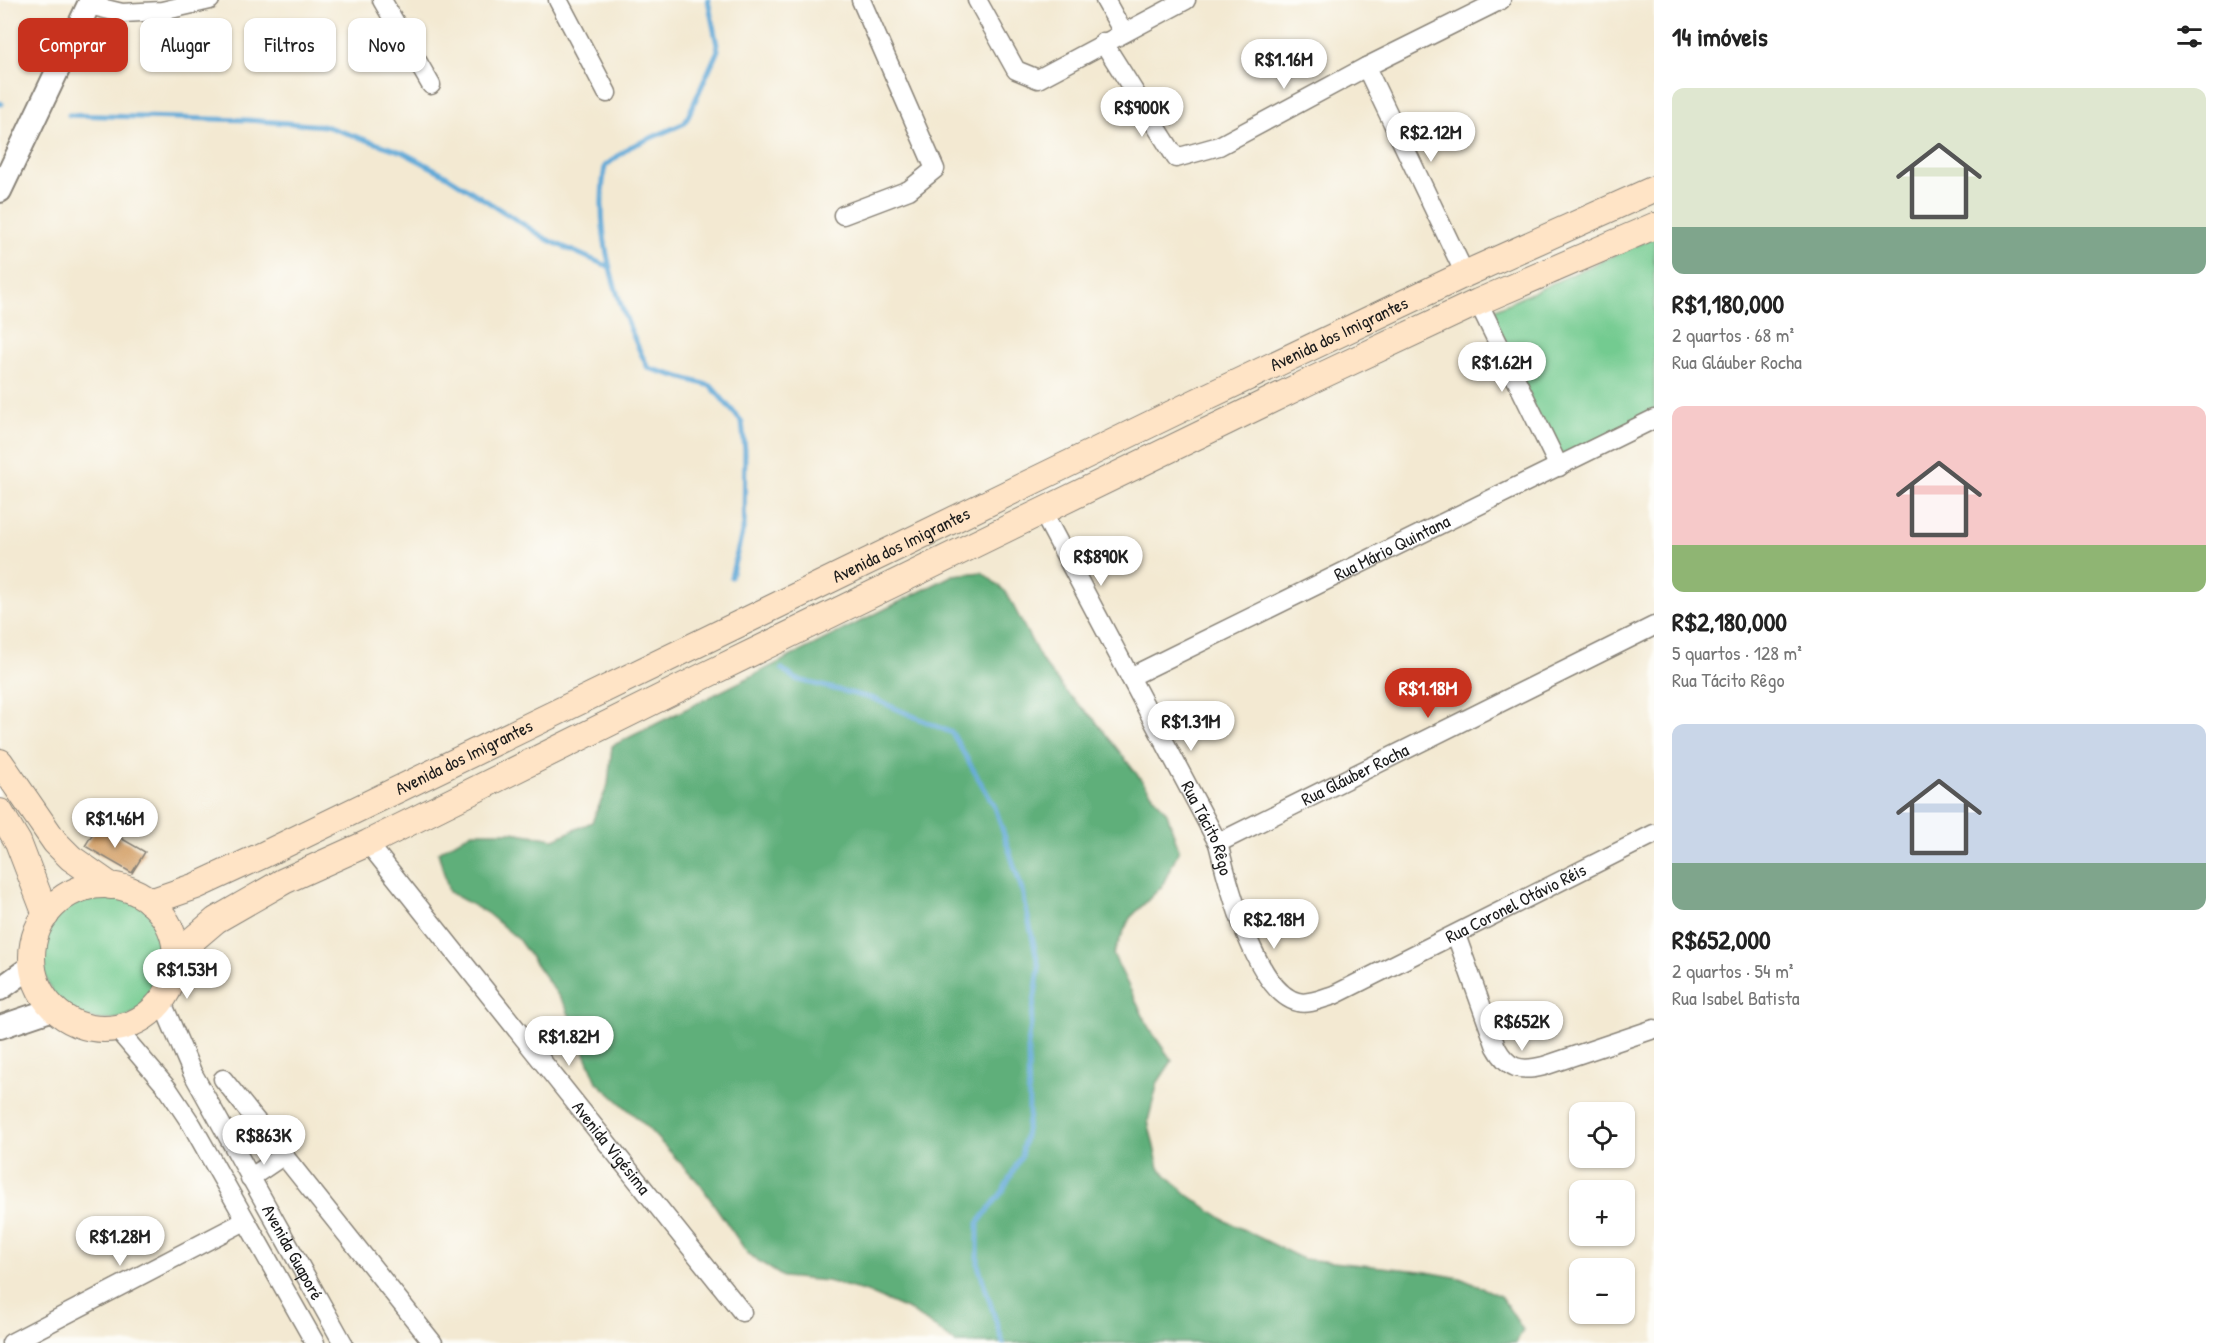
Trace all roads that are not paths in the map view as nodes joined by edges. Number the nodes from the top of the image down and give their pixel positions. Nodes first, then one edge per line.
1 (210, 0) edge
2 (382, 0) edge
3 (558, 0) edge
4 (861, 0) edge
5 (977, 0) edge
6 (1105, 0) edge
7 (1186, 0) edge
8 (1501, 0) edge
9 (90, 2) edge
10 (1123, 32) junction
11 (1103, 42) junction
12 (1366, 67) junction
13 (431, 86) dead end
14 (607, 93) dead end
15 (1654, 189) edge
16 (0, 191) edge
17 (843, 215) dead end
18 (1654, 226) edge
19 (1465, 274) junction
20 (1478, 302) junction
21 (1654, 419) edge
22 (1559, 467) junction
23 (1042, 511) junction
24 (1654, 627) edge
25 (1130, 677) junction
26 (0, 762) edge
27 (1, 815) edge
28 (1654, 834) edge
29 (368, 843) junction
30 (1218, 843) junction
31 (111, 885) junction
32 (150, 902) junction
33 (46, 915) junction
34 (1456, 935) junction
35 (176, 954) junction
36 (32, 966) junction
37 (1378, 974) joint
38 (0, 990) edge
39 (161, 1000) junction
40 (53, 1009) junction
41 (0, 1027) edge
42 (116, 1028) junction
43 (1654, 1029) edge
44 (223, 1079) dead end
45 (284, 1155) junction
46 (250, 1178) junction
47 (245, 1221) junction
48 (742, 1312) dead end
49 (327, 1316) junction
50 (311, 1336) edge
51 (11, 1343) edge
52 (343, 1343) edge
53 (433, 1343) edge

1 - 9 street
2 - 13 street
3 - 14 street
4 - 17 street
5 - 11 street
6 - 10 street
7 - 10 street
8 - 12 street
9 - 16 street
10 - 11 street
11 - 12 street
12 - 19 street
15 - 19 main road, Avenida dos Imigrantes
18 - 20 main road, Avenida dos Imigrantes
19 - 32 main road, Avenida dos Imigrantes
20 - 22 street
20 - 23 main road, Avenida dos Imigrantes
21 - 22 street, Rua Mário Quintana
22 - 25 street, Rua Mário Quintana
23 - 25 street, Rua Tácito Rêgo
23 - 29 main road, Avenida dos Imigrantes
24 - 30 street, Rua Gláuber Rocha
25 - 30 street, Rua Tácito Rêgo
26 - 31 main road
27 - 33 main road
28 - 34 street, Rua Coronel Otávio Réis
29 - 35 main road, Avenida dos Imigrantes
29 - 48 street, Avenida Vigésima
30 - 37 street, Rua Tácito Rêgo
31 - 32 main road
31 - 33 main road
32 - 35 main road
33 - 36 main road
34 - 37 street, Rua Coronel Otávio Réis
34 - 43 street
35 - 39 main road
36 - 38 street
36 - 40 main road
39 - 42 main road
39 - 46 street, Avenida Guaporé
40 - 41 street
40 - 42 main road
42 - 47 street, Avenida Guaporé
44 - 45 street
45 - 46 street
45 - 53 street
46 - 49 street, Avenida Guaporé
47 - 50 street, Avenida Guaporé
47 - 51 street
49 - 50 street
49 - 52 street, Avenida Guaporé

